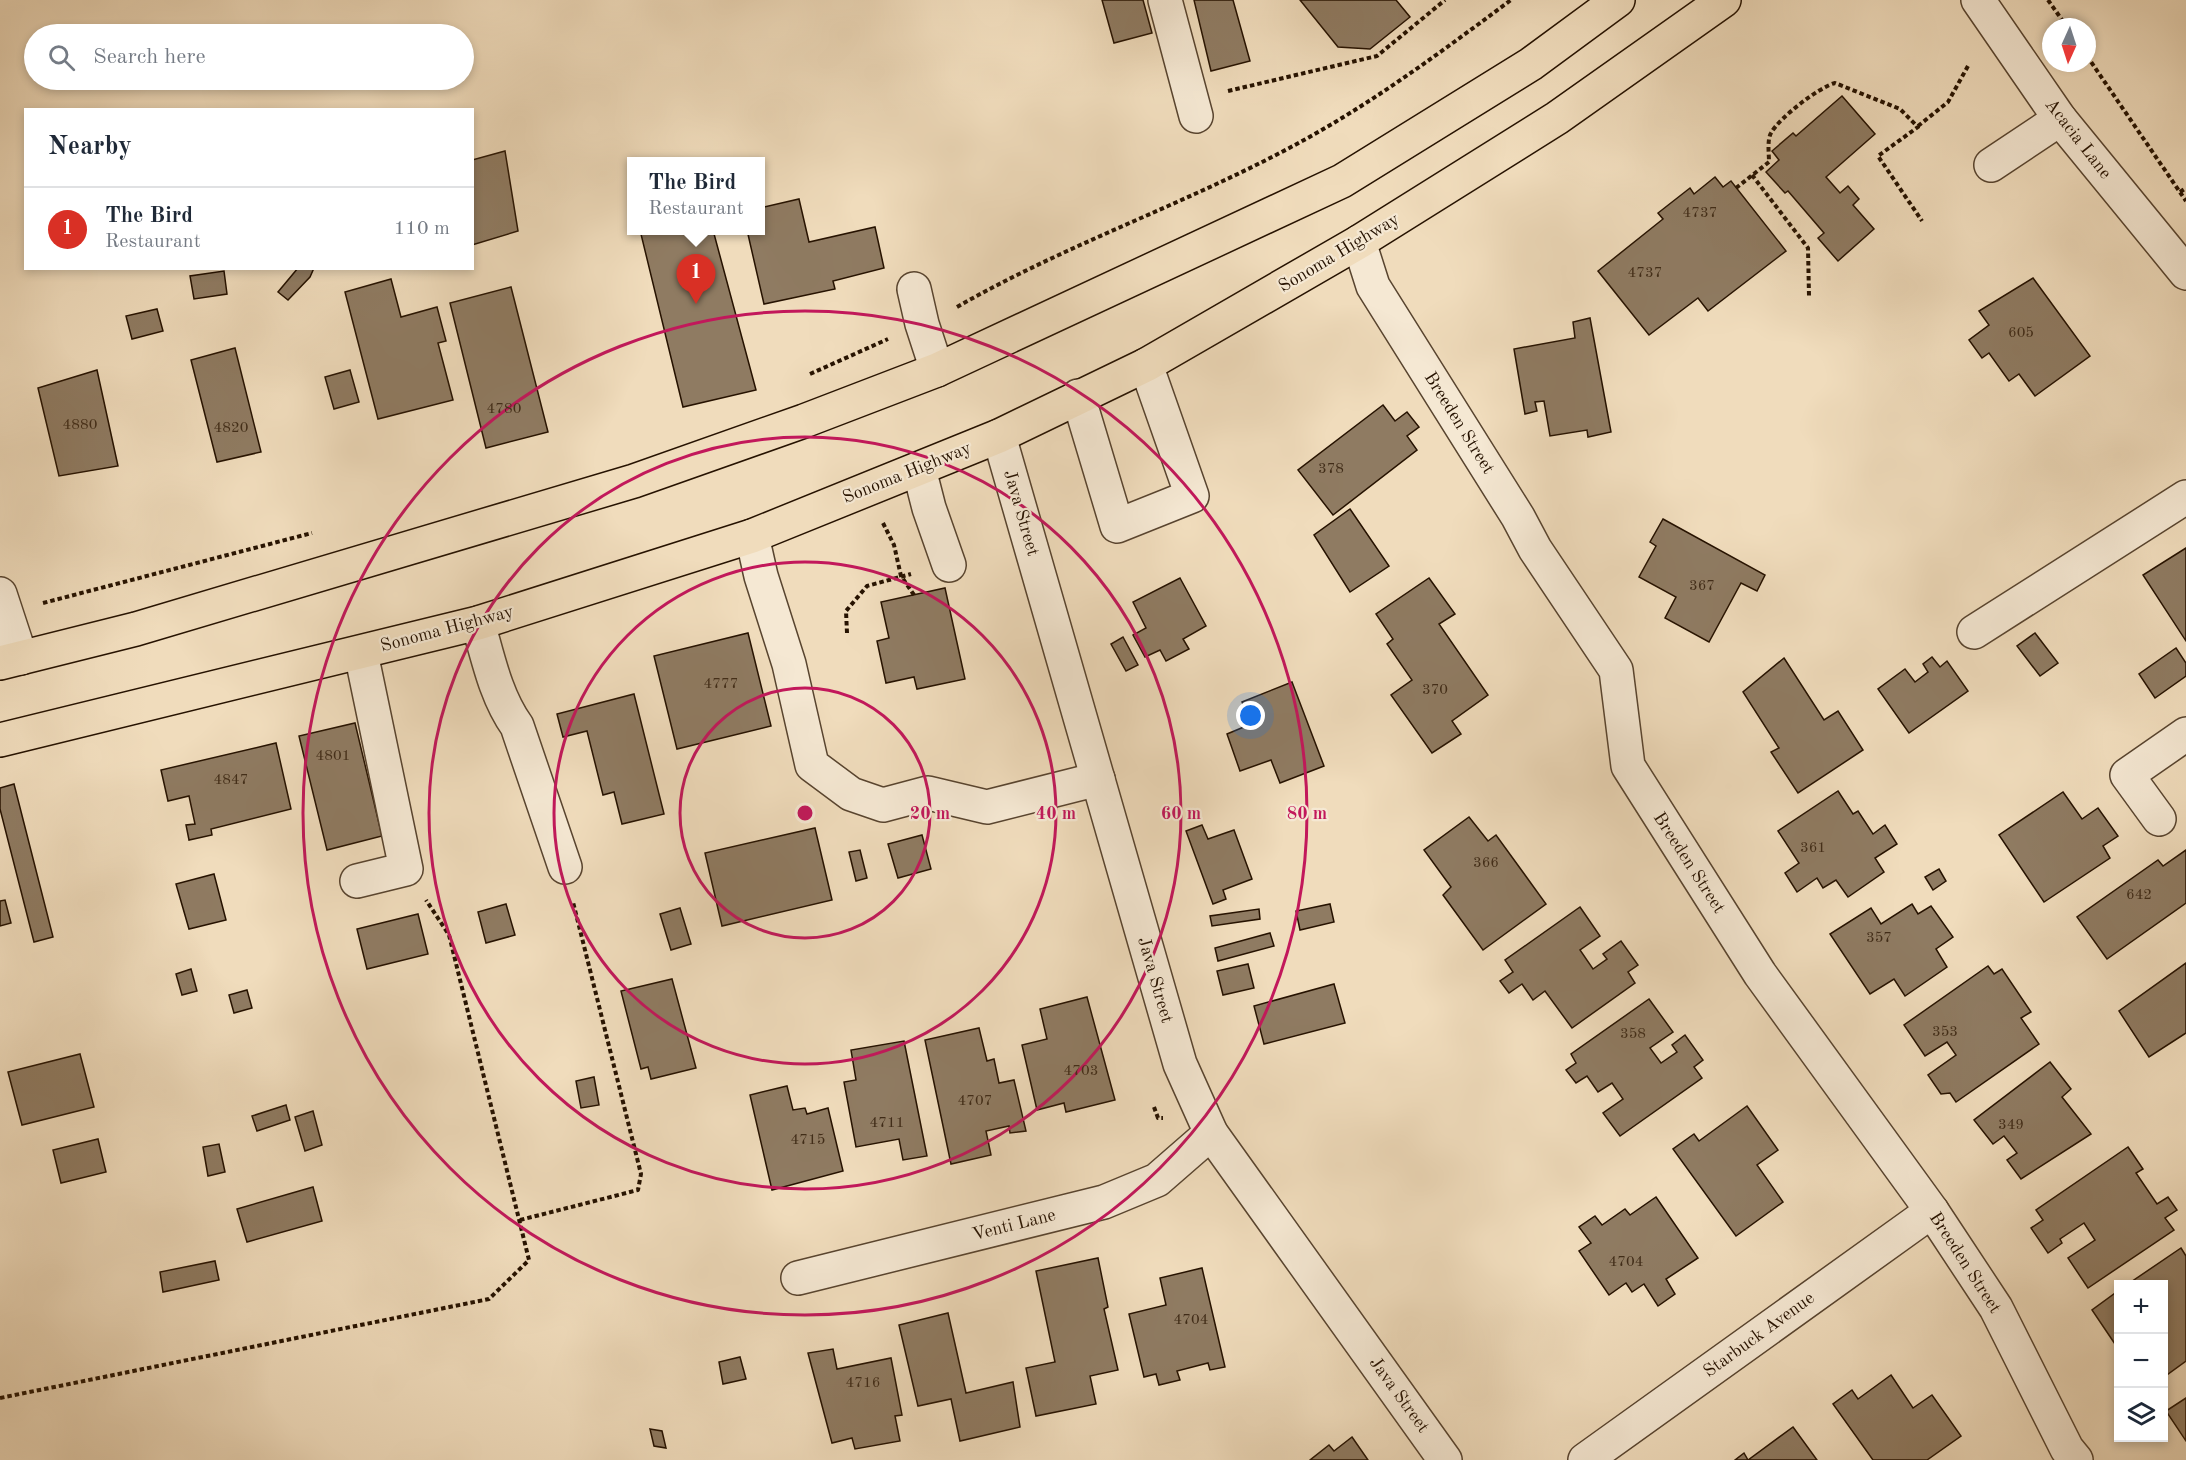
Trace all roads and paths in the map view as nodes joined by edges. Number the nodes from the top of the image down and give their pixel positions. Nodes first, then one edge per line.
1 (1165, 0) edge
2 (1445, 0) edge
3 (1511, 0) edge
4 (1618, 0) edge
5 (1724, 0) edge
6 (1978, 0) edge
7 (2048, 0) edge
8 (2061, 18) edge
9 (1968, 66) dead end
10 (2096, 69) edge
11 (1194, 108) joint
12 (2060, 119) junction
13 (1918, 127) junction
14 (1991, 165) dead end
15 (1752, 175) junction
16 (1736, 188) dead end
17 (2186, 188) edge
18 (2180, 192) junction
19 (2186, 201) edge
20 (1922, 221) dead end
21 (1359, 242) junction
22 (2186, 273) edge
23 (914, 289) dead end
24 (1809, 296) dead end
25 (921, 324) junction
26 (1146, 366) junction
27 (937, 370) junction
28 (807, 376) dead end
29 (1078, 396) junction
30 (999, 436) junction
31 (919, 469) junction
32 (873, 487) junction
33 (2186, 497) edge
34 (322, 531) dead end
35 (752, 536) junction
36 (949, 565) joint
37 (901, 576) junction
38 (914, 595) dead end
39 (3, 603) edge
40 (478, 623) junction
41 (1974, 632) dead end
42 (847, 633) dead end
43 (361, 653) junction
44 (10, 661) edge
45 (2186, 734) edge
46 (0, 740) edge
47 (1098, 779) junction
48 (2159, 819) dead end
49 (565, 867) joint
50 (406, 869) junction
51 (357, 881) dead end
52 (1211, 1133) junction
53 (1932, 1211) junction
54 (520, 1220) junction
55 (798, 1278) dead end
56 (0, 1398) edge
57 (1445, 1460) edge
58 (1585, 1460) edge
59 (2076, 1460) edge

1 - 11 street
2 - 11 path
3 - 25 path
4 - 27 main road
5 - 21 main road, Sonoma Highway
6 - 12 street, Acacia Lane
7 - 8 path
9 - 13 path
10 - 18 path
12 - 14 street
12 - 22 street, Acacia Lane
13 - 15 path
13 - 20 path
15 - 16 path
15 - 24 path
17 - 18 path
18 - 19 path
21 - 26 main road, Sonoma Highway
21 - 53 street, Breeden Street
23 - 25 street
25 - 27 street
25 - 28 path
26 - 29 main road, Sonoma Highway
26 - 29 street
27 - 44 main road
29 - 30 main road, Sonoma Highway
30 - 31 main road, Sonoma Highway
30 - 47 street, Java Street
31 - 32 main road, Sonoma Highway
31 - 36 street
32 - 35 main road, Sonoma Highway
32 - 37 path
33 - 41 street
34 - 39 path
35 - 40 main road, Sonoma Highway
35 - 47 street
36 - 37 path
37 - 38 path
37 - 42 path
39 - 44 street
40 - 43 main road, Sonoma Highway
40 - 49 street
43 - 46 main road, Sonoma Highway
43 - 50 street
45 - 48 street
47 - 52 street, Java Street
49 - 54 path
50 - 51 street
50 - 54 path
52 - 55 street, Venti Lane
52 - 57 street, Java Street
53 - 58 street, Starbuck Avenue
53 - 59 street, Breeden Street
54 - 56 path

